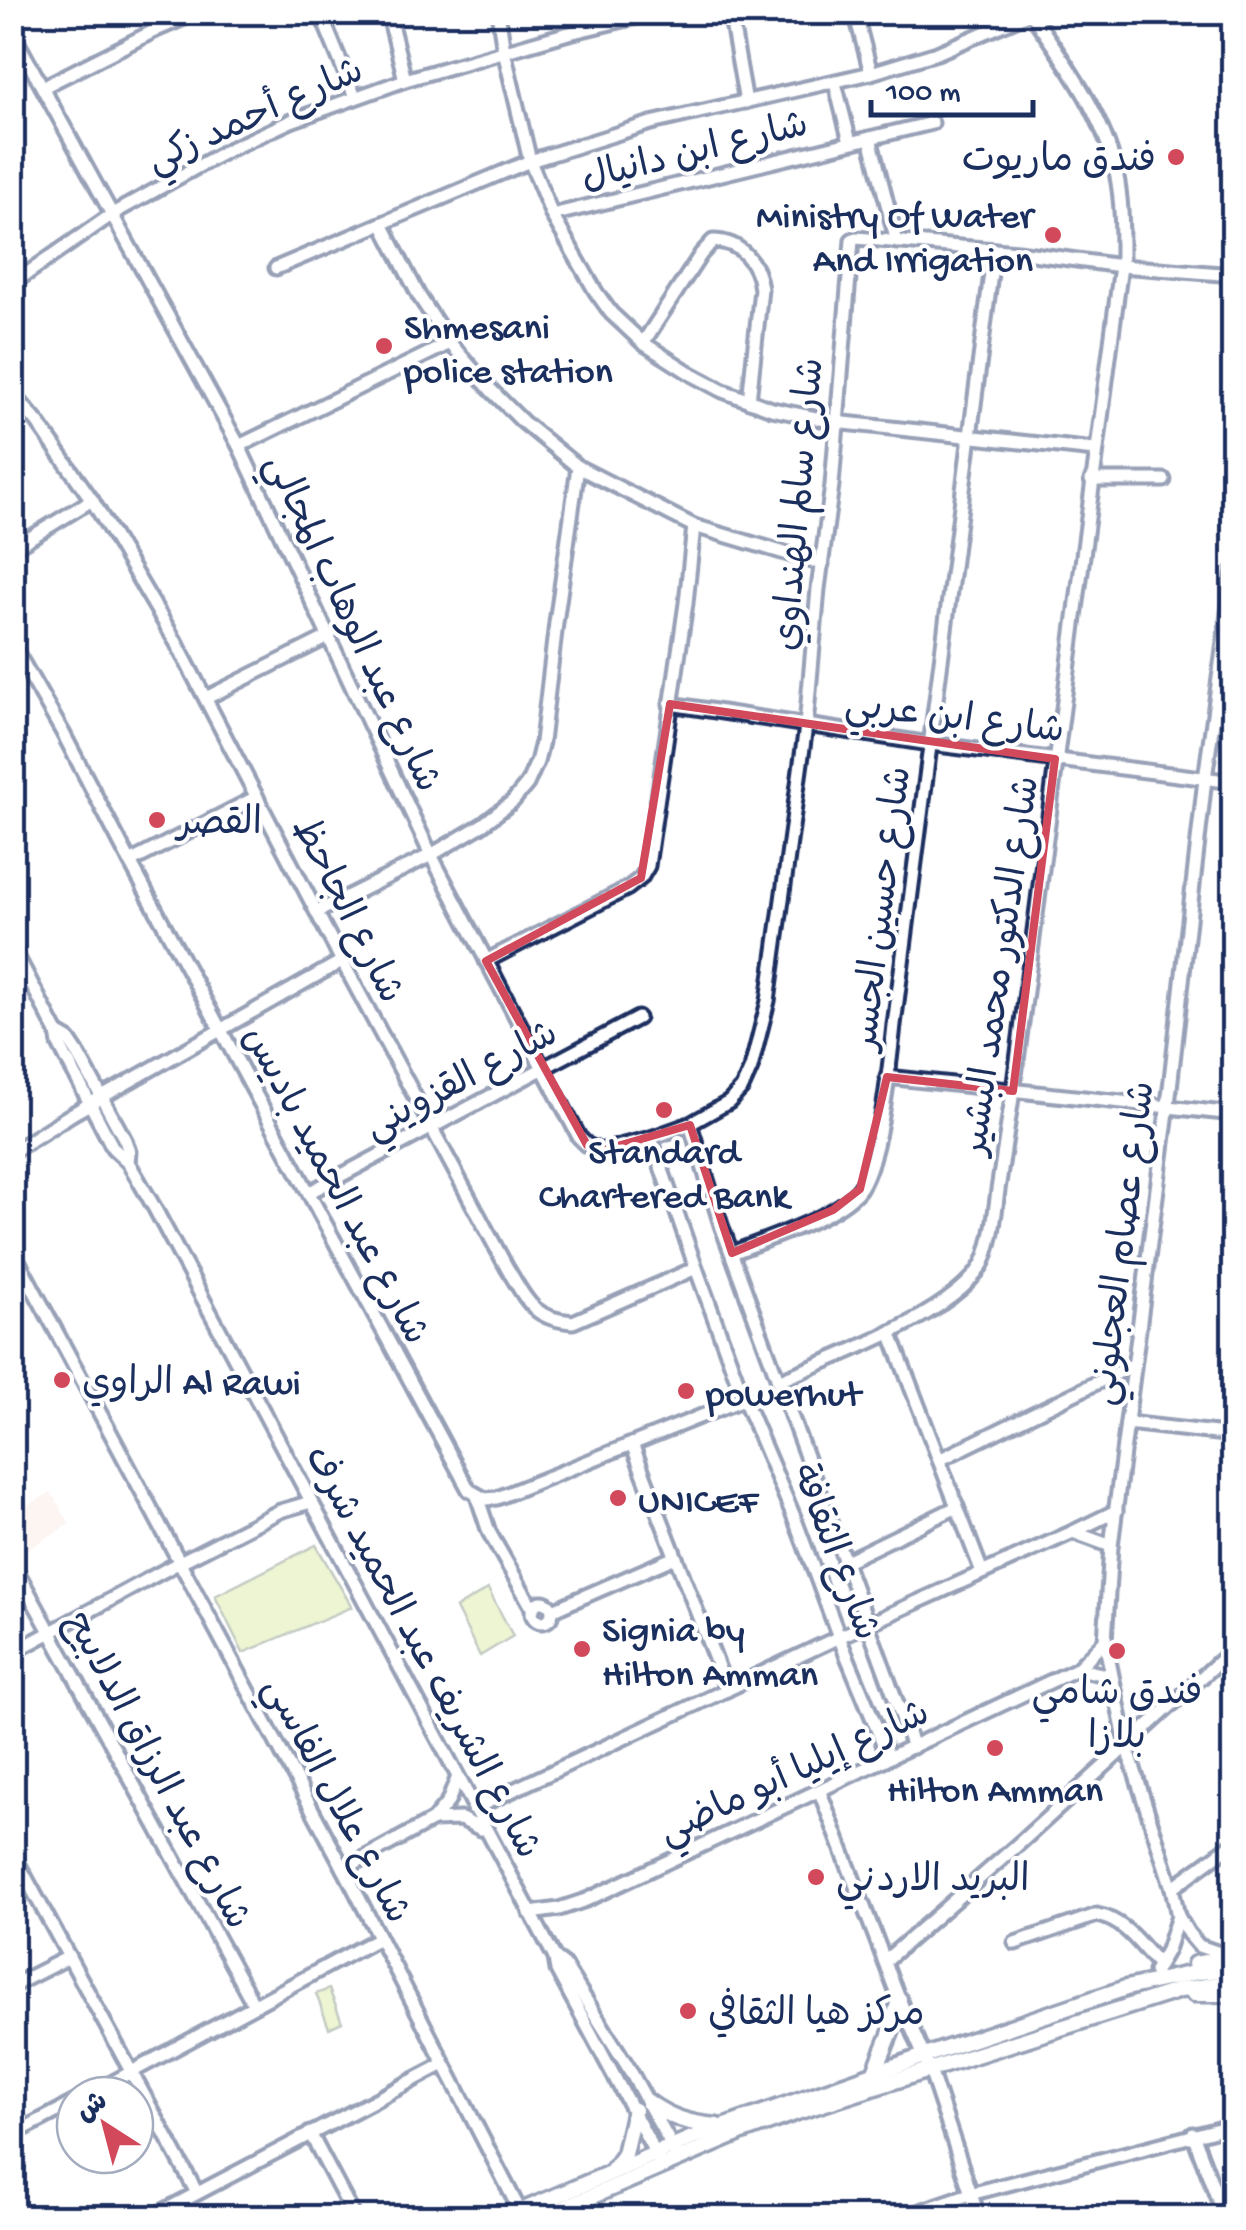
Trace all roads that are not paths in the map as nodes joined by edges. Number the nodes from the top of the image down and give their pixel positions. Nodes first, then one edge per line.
1 (150, 12) edge
2 (198, 12) edge
3 (320, 12) edge
4 (388, 12) edge
5 (498, 12) edge
6 (657, 12) edge
7 (730, 12) edge
8 (855, 12) edge
9 (1030, 13) edge
10 (156, 30) junction
11 (12, 32) edge
12 (504, 52) junction
13 (871, 73) junction
14 (405, 80) junction
15 (835, 83) junction
16 (43, 88) junction
17 (355, 97) junction
18 (746, 102) junction
19 (932, 123) dead end
20 (870, 138) junction
21 (850, 142) junction
22 (530, 161) junction
23 (114, 213) junction
24 (552, 215) junction
25 (382, 224) junction
26 (897, 242) junction
27 (994, 250) junction
28 (1122, 262) junction
29 (276, 268) dead end
30 (1234, 271) edge
31 (12, 284) edge
32 (450, 343) junction
33 (643, 343) junction
34 (12, 392) edge
35 (749, 401) junction
36 (835, 422) junction
37 (972, 436) junction
38 (239, 446) junction
39 (1095, 450) junction
40 (578, 467) junction
41 (1092, 480) junction
42 (1164, 480) dead end
43 (92, 500) junction
44 (694, 526) junction
45 (12, 549) edge
46 (822, 564) junction
47 (1234, 570) edge
48 (330, 636) junction
49 (12, 644) edge
50 (206, 698) junction
51 (670, 704) junction
52 (806, 726) junction
53 (930, 744) junction
54 (1055, 758) junction
55 (1205, 779) junction
56 (1234, 782) edge
57 (258, 797) junction
58 (431, 855) junction
59 (130, 862) junction
60 (317, 912) junction
61 (12, 946) edge
62 (342, 961) junction
63 (486, 961) junction
64 (638, 1018) dead end
65 (221, 1029) junction
66 (58, 1032) junction
67 (543, 1068) junction
68 (888, 1077) junction
69 (1013, 1091) junction
70 (102, 1097) junction
71 (89, 1104) junction
72 (1168, 1108) junction
73 (1234, 1114) edge
74 (690, 1124) junction
75 (430, 1126) junction
76 (652, 1138) junction
77 (12, 1152) edge
78 (128, 1162) junction
79 (310, 1192) junction
80 (12, 1250) edge
81 (732, 1254) junction
82 (696, 1268) junction
83 (890, 1332) junction
84 (1133, 1365) junction
85 (778, 1381) junction
86 (744, 1398) junction
87 (1127, 1423) junction
88 (1234, 1434) edge
89 (632, 1444) junction
90 (939, 1460) junction
91 (301, 1484) junction
92 (477, 1496) junction
93 (311, 1502) junction
94 (957, 1507) junction
95 (1116, 1511) junction
96 (280, 1512) junction
97 (1074, 1532) junction
98 (1111, 1546) junction
99 (674, 1558) junction
100 (12, 1562) edge
101 (180, 1562) junction
102 (844, 1562) junction
103 (982, 1572) junction
104 (867, 1625) junction
105 (52, 1631) junction
106 (839, 1637) junction
107 (1105, 1641) junction
108 (1234, 1648) edge
109 (12, 1653) edge
110 (1076, 1670) junction
111 (1111, 1676) junction
112 (727, 1690) junction
113 (1126, 1744) junction
114 (914, 1747) junction
115 (889, 1758) junction
116 (457, 1780) junction
117 (820, 1792) junction
118 (473, 1809) junction
119 (433, 1820) junction
120 (485, 1831) junction
121 (1234, 1843) edge
122 (12, 1852) edge
123 (344, 1868) junction
124 (1172, 1888) junction
125 (530, 1913) junction
126 (1178, 1916) junction
127 (378, 1938) junction
128 (1016, 1943) dead end
129 (70, 1957) junction
130 (555, 1958) junction
131 (885, 1961) junction
132 (1233, 1963) edge
133 (1156, 1971) junction
134 (1233, 1982) edge
135 (12, 1986) edge
136 (1126, 1988) junction
137 (1234, 1994) edge
138 (899, 1999) junction
139 (1144, 2002) junction
140 (254, 2006) junction
141 (927, 2063) junction
142 (444, 2064) junction
143 (133, 2072) junction
144 (874, 2074) junction
145 (127, 2075) edge
146 (648, 2102) junction
147 (634, 2110) junction
148 (55, 2113) edge
149 (1234, 2124) edge
150 (722, 2126) junction
151 (310, 2133) junction
152 (1193, 2134) junction
153 (12, 2136) edge
154 (676, 2152) junction
155 (659, 2160) junction
156 (612, 2171) junction
157 (197, 2193) junction
158 (970, 2194) junction
159 (512, 2214) edge
160 (150, 2218) edge
161 (355, 2218) edge
162 (541, 2218) edge
163 (900, 2218) edge
164 (979, 2218) edge
165 (1225, 2218) edge

1 - 10 street
2 - 10 street
3 - 17 street
4 - 14 street
5 - 12 street
6 - 12 street, شارع أحمد زكي
7 - 18 street
8 - 13 street
9 - 13 street
9 - 28 street, شارع الدكتور محمد البشير
10 - 16 street
11 - 16 street, شارع عبد الوهاب المجالي
12 - 14 street, شارع أحمد زكي
12 - 22 street
13 - 15 street
14 - 17 street, شارع أحمد زكي
15 - 18 street
15 - 21 street, شارع ابن دانيال
16 - 23 street, شارع عبد الوهاب المجالي
17 - 23 street, شارع أحمد زكي
18 - 22 street
19 - 20 street, شارع ابن دانيال
20 - 21 street, شارع ابن دانيال
20 - 26 street
21 - 24 street, شارع ابن دانيال
22 - 24 street
22 - 25 street
23 - 31 street, شارع أحمد زكي
23 - 38 street, شارع عبد الوهاب المجالي
24 - 33 street
25 - 29 street
25 - 32 street
26 - 27 street, شارع سالم الهنداوي
26 - 36 street, شارع سالم الهنداوي
27 - 28 street, شارع سالم الهنداوي
27 - 37 street, شارع حسين الجسر
28 - 30 street, شارع سالم الهنداوي
28 - 39 street, شارع الدكتور محمد البشير
32 - 38 street
32 - 40 street
33 - 35 street
33 - 35 street
34 - 43 street, شارع الجاحظ
35 - 36 street
36 - 37 street
36 - 46 street, شارع سالم الهنداوي
37 - 39 street
37 - 53 street, شارع حسين الجسر
38 - 48 street, شارع عبد الوهاب المجالي
39 - 41 street, شارع الدكتور محمد البشير
40 - 44 street
40 - 58 street
41 - 42 street
41 - 54 street, شارع الدكتور محمد البشير
43 - 45 street
43 - 50 street, شارع الجاحظ
44 - 46 street
44 - 51 street
46 - 52 street, شارع سالم الهنداوي
47 - 55 street, شارع عصام العجلوني
48 - 50 street
48 - 58 street, شارع عبد الوهاب المجالي
49 - 59 street, شارع عبد الحميد باديس
50 - 57 street, شارع الجاحظ
51 - 52 street, شارع ابن عربي
51 - 63 street
52 - 53 street, شارع ابن عربي
52 - 74 street, شارع سالم الهنداوي
53 - 54 street, شارع ابن عربي
53 - 68 street, شارع حسين الجسر
54 - 55 street, شارع ابن عربي
54 - 69 street, شارع الدكتور محمد البشير
55 - 56 street, شارع ابن عربي
55 - 72 street, شارع عصام العجلوني
57 - 59 street
57 - 60 street, شارع الجاحظ
58 - 60 street
58 - 63 street, شارع عبد الوهاب المجالي
59 - 65 street, شارع عبد الحميد باديس
60 - 62 street, شارع الجاحظ
61 - 66 street, شارع الشريف عبد الحميد شرف
62 - 65 street
62 - 75 street, شارع الجاحظ
63 - 67 street, شارع عبد الوهاب المجالي
64 - 67 street, شارع القزويني
65 - 70 street
65 - 79 street, شارع عبد الحميد باديس
66 - 70 street, شارع الشريف عبد الحميد شرف
66 - 71 street, شارع الشريف عبد الحميد شرف
67 - 75 street, شارع القزويني
67 - 76 street, شارع عبد الوهاب المجالي
68 - 69 street
68 - 81 street, شارع حسين الجسر
69 - 72 street
69 - 83 street, شارع الدكتور محمد البشير
70 - 71 street
70 - 78 street, شارع الشريف عبد الحميد شرف
71 - 77 street
71 - 78 street, شارع الشريف عبد الحميد شرف
72 - 73 street
72 - 84 street, شارع عصام العجلوني
74 - 76 street, شارع عبد الوهاب المجالي
74 - 81 street, شارع الثقافة
75 - 79 street, شارع القزويني
75 - 82 street, شارع الجاحظ
76 - 82 street, شارع الثقافة
78 - 91 street, شارع الشريف عبد الحميد شرف
79 - 92 street, شارع عبد الحميد باديس
80 - 101 street, شارع علال الفاسي
81 - 85 street, شارع الثقافة
82 - 86 street, شارع الثقافة
83 - 85 street, شارع الدكتور محمد البشير
83 - 90 street
84 - 87 street, شارع عصام العجلوني
84 - 90 street
85 - 102 street, شارع الثقافة
86 - 89 street
86 - 106 street, شارع الثقافة
87 - 88 street
87 - 95 street, شارع عصام العجلوني
89 - 92 street
89 - 99 street
90 - 94 street
91 - 93 street, شارع الشريف عبد الحميد شرف
91 - 96 street
92 - 99 street, شارع عبد الحميد باديس
93 - 96 street
93 - 116 street, شارع الشريف عبد الحميد شرف
94 - 102 street
94 - 103 street
95 - 97 street
95 - 98 street, شارع عصام العجلوني
96 - 101 street
97 - 98 street
97 - 103 street
98 - 107 street, شارع عصام العجلوني
99 - 112 street
100 - 105 street, شارع عبد الرزاق الدلابيح
101 - 105 street
101 - 123 street, شارع علال الفاسي
102 - 104 street, شارع الثقافة
103 - 104 street
104 - 106 street
104 - 114 street, شارع الثقافة
105 - 109 street
105 - 140 street, شارع عبد الرزاق الدلابيح
106 - 112 street
106 - 115 street, شارع الثقافة
107 - 110 street, شارع إيليا أبو ماضي
107 - 111 street, شارع عصام العجلوني
108 - 113 street
110 - 111 street
110 - 114 street, شارع إيليا أبو ماضي
111 - 113 street, شارع عصام العجلوني
112 - 118 street
113 - 124 street, شارع عصام العجلوني
113 - 131 street
114 - 115 street, شارع إيليا أبو ماضي
115 - 117 street, شارع إيليا أبو ماضي
116 - 118 street, شارع الشريف عبد الحميد شرف
116 - 119 street
117 - 125 street, شارع إيليا أبو ماضي
117 - 131 street
118 - 120 street, شارع الشريف عبد الحميد شرف
119 - 120 street
119 - 123 street
120 - 125 street, شارع الشريف عبد الحميد شرف
121 - 124 street
122 - 129 street
123 - 127 street, شارع علال الفاسي
124 - 126 street, شارع عصام العجلوني
125 - 130 street, شارع الشريف عبد الحميد شرف
126 - 132 street
126 - 133 street
127 - 140 street
127 - 142 street, شارع علال الفاسي
128 - 133 street
129 - 135 street
129 - 143 street
130 - 146 street, شارع الشريف عبد الحميد شرف
130 - 147 street, شارع الشريف عبد الحميد شرف
131 - 138 street
132 - 133 main road
132 - 136 main road
133 - 136 main road
134 - 139 main road
136 - 141 main road
137 - 139 main road
138 - 141 street
138 - 144 main road
139 - 141 main road
140 - 143 street
141 - 144 main road
141 - 154 main road
141 - 158 street
142 - 151 street
142 - 159 street, شارع علال الفاسي
143 - 145 street
143 - 157 street
144 - 150 main road
146 - 150 main road
146 - 154 street, شارع الشريف عبد الحميد شرف
147 - 155 street, شارع الشريف عبد الحميد شرف
147 - 156 main road
148 - 153 street
149 - 152 street
150 - 154 main road
151 - 157 street
151 - 161 street
152 - 158 street
152 - 165 street
154 - 155 main road
155 - 156 main road
155 - 162 main road
156 - 159 main road
157 - 160 street
158 - 163 street
158 - 164 street

